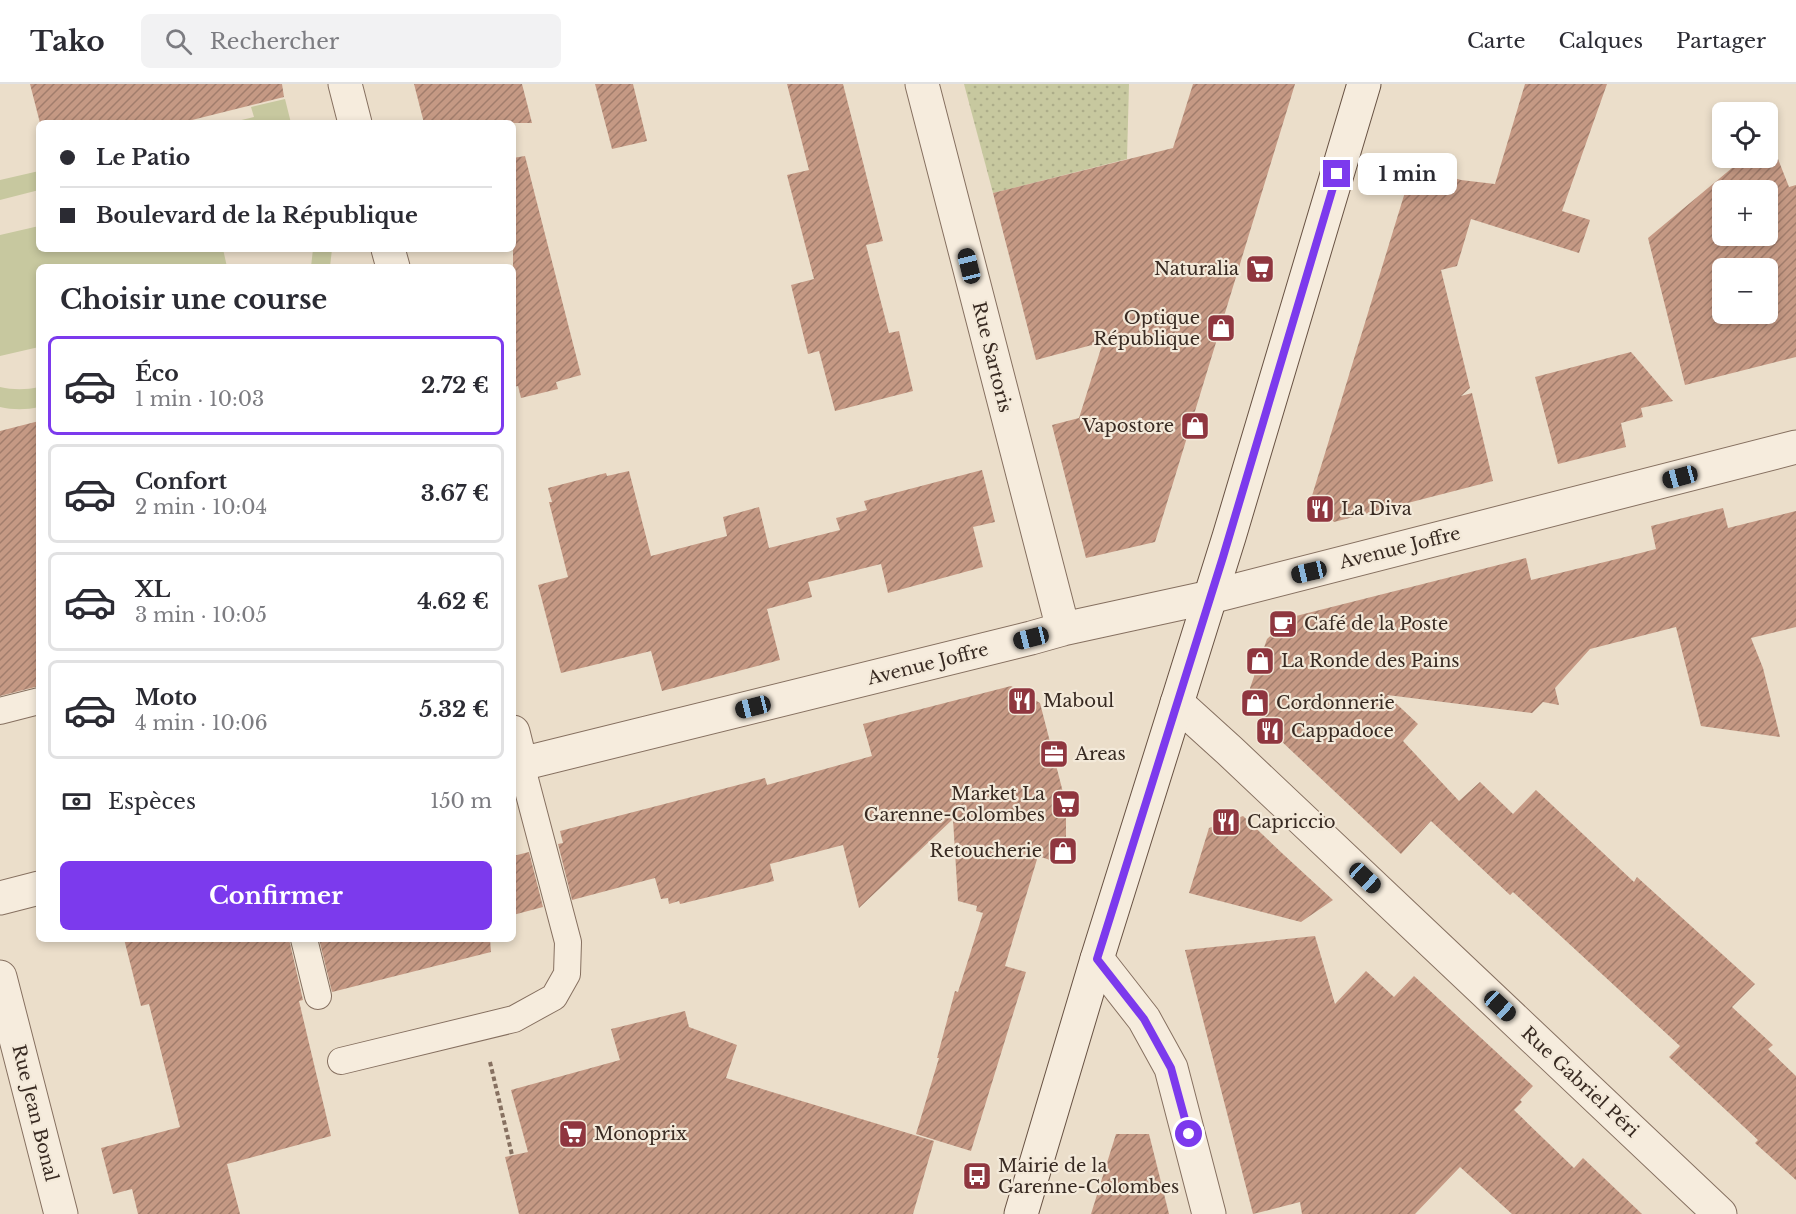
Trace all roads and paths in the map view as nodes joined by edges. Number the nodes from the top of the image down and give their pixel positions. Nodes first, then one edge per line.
1 (345, 84) edge
2 (922, 84) edge
3 (1364, 84) edge
4 (355, 120) edge
5 (1796, 447) edge
6 (1210, 597) junction
7 (1063, 629) junction
8 (36, 702) edge
9 (1177, 704) junction
10 (0, 711) edge
11 (517, 765) edge
12 (36, 889) edge
13 (0, 898) edge
14 (305, 942) edge
15 (1097, 959) junction
16 (0, 976) edge
17 (318, 996) dead end
18 (482, 1027) junction
19 (341, 1061) dead end
20 (512, 1155) dead end
21 (61, 1214) edge
22 (1021, 1214) edge
23 (1209, 1214) edge
24 (1720, 1214) edge

1 - 4 street
2 - 7 street, Rue Sartoris
3 - 6 street
5 - 6 street, Avenue Joffre
6 - 7 street, Avenue Joffre
6 - 9 street
7 - 11 street, Avenue Joffre
8 - 10 lane
9 - 15 street
9 - 24 street, Rue Gabriel Péri
11 - 18 lane
12 - 13 street
14 - 17 lane
15 - 22 street
15 - 23 street
16 - 21 street, Rue Jean Bonal
18 - 19 lane
18 - 20 path

